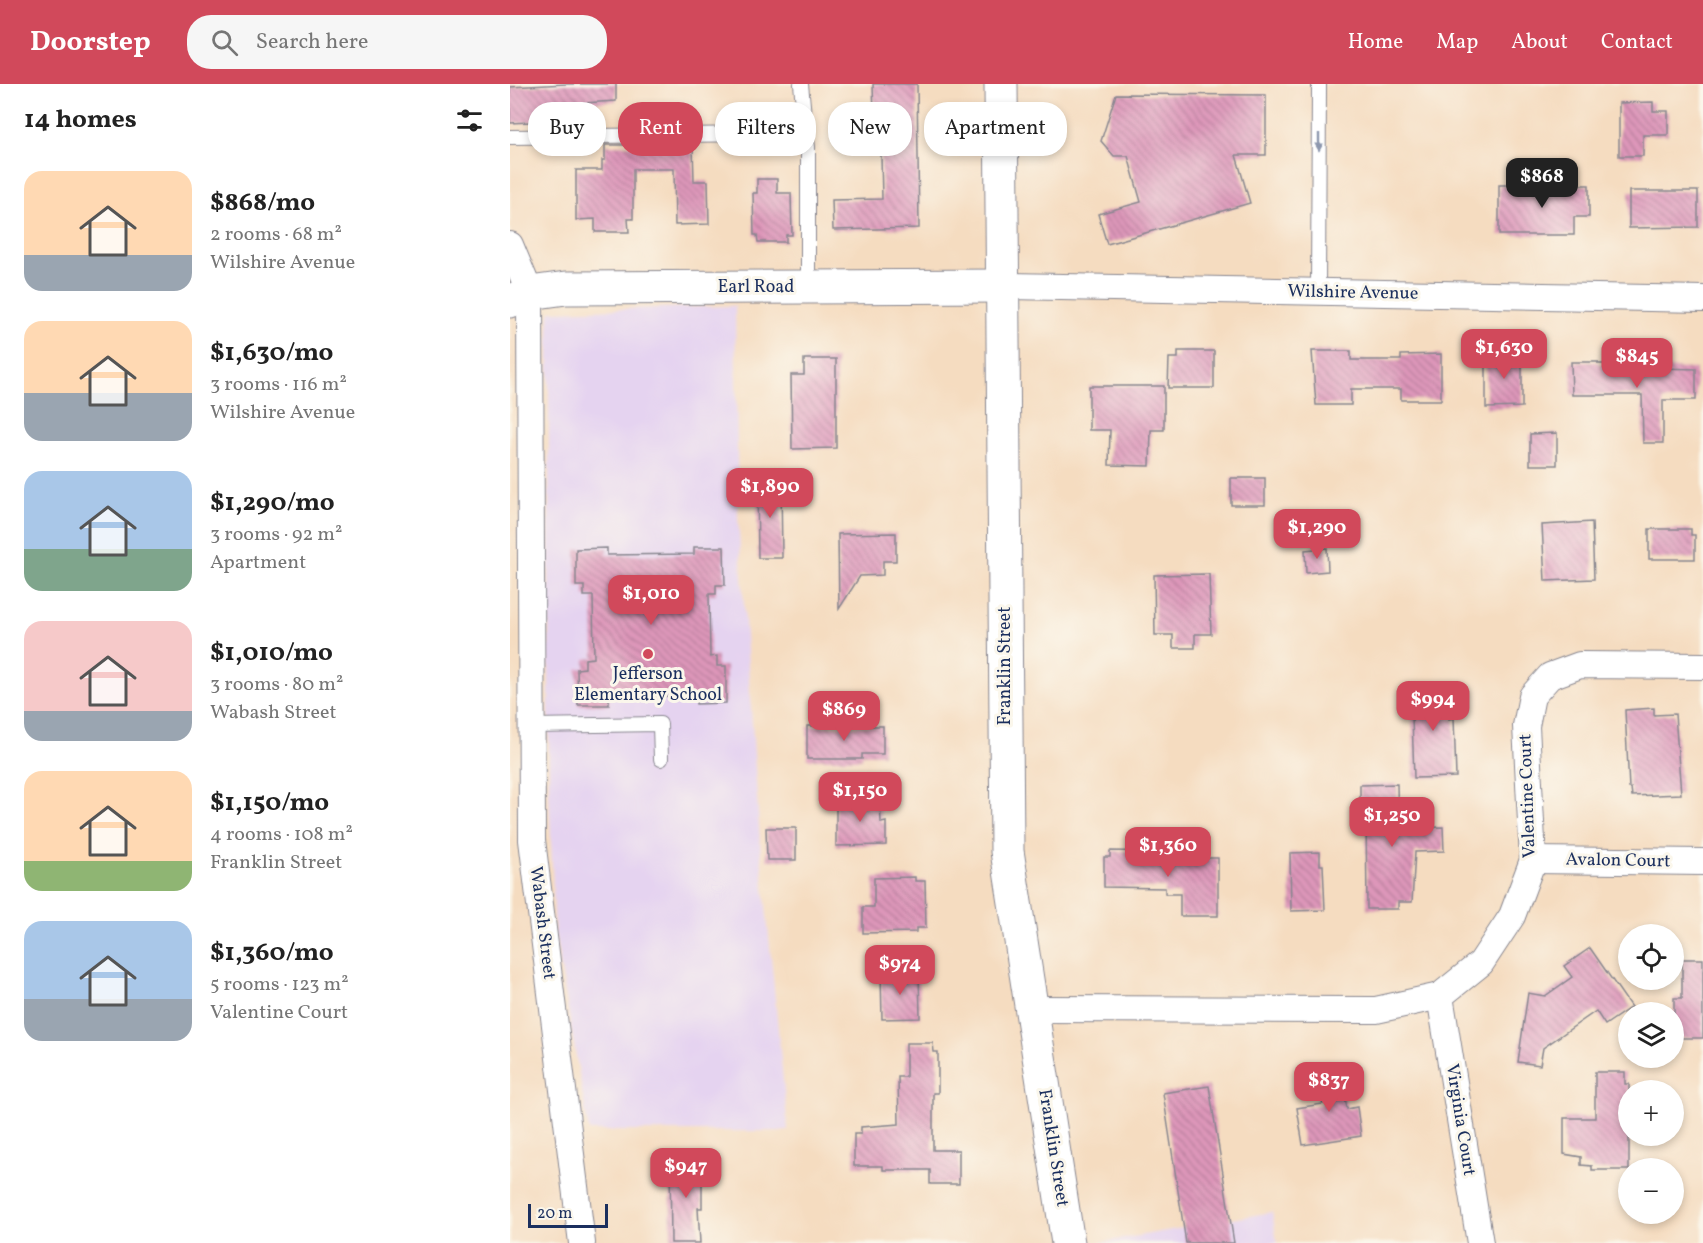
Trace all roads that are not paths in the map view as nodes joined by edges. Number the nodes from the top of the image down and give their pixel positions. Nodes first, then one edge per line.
1 (801, 84) edge
2 (1001, 84) edge
3 (1319, 84) edge
4 (803, 102) edge
5 (715, 135) edge
6 (510, 137) edge
7 (808, 156) edge
8 (510, 245) edge
9 (1003, 286) junction
10 (808, 287) junction
11 (1318, 292) junction
12 (520, 297) edge
13 (1703, 299) edge
14 (1703, 666) edge
15 (531, 726) junction
16 (661, 759) dead end
17 (1533, 860) junction
18 (1703, 862) edge
19 (1440, 996) junction
20 (1031, 1009) junction
21 (582, 1243) edge
22 (1068, 1243) edge
23 (1480, 1243) edge

1 - 4 lane
2 - 9 main road, Franklin Street
3 -> 11 lane
5 - 6 lane
7 - 10 lane
8 - 12 street, Wabash Street
9 - 10 main road, Earl Road
9 - 11 street, Wilshire Avenue
9 - 20 main road, Franklin Street
10 - 12 main road, Earl Road
11 - 13 street, Wilshire Avenue
12 - 15 street, Wabash Street
14 - 17 street, Valentine Court
15 - 16 lane
15 - 21 street, Wabash Street
17 - 18 street, Avalon Court
17 - 19 street, Valentine Court
19 - 20 street, Valentine Court
19 - 23 street, Virginia Court
20 - 22 main road, Franklin Street

